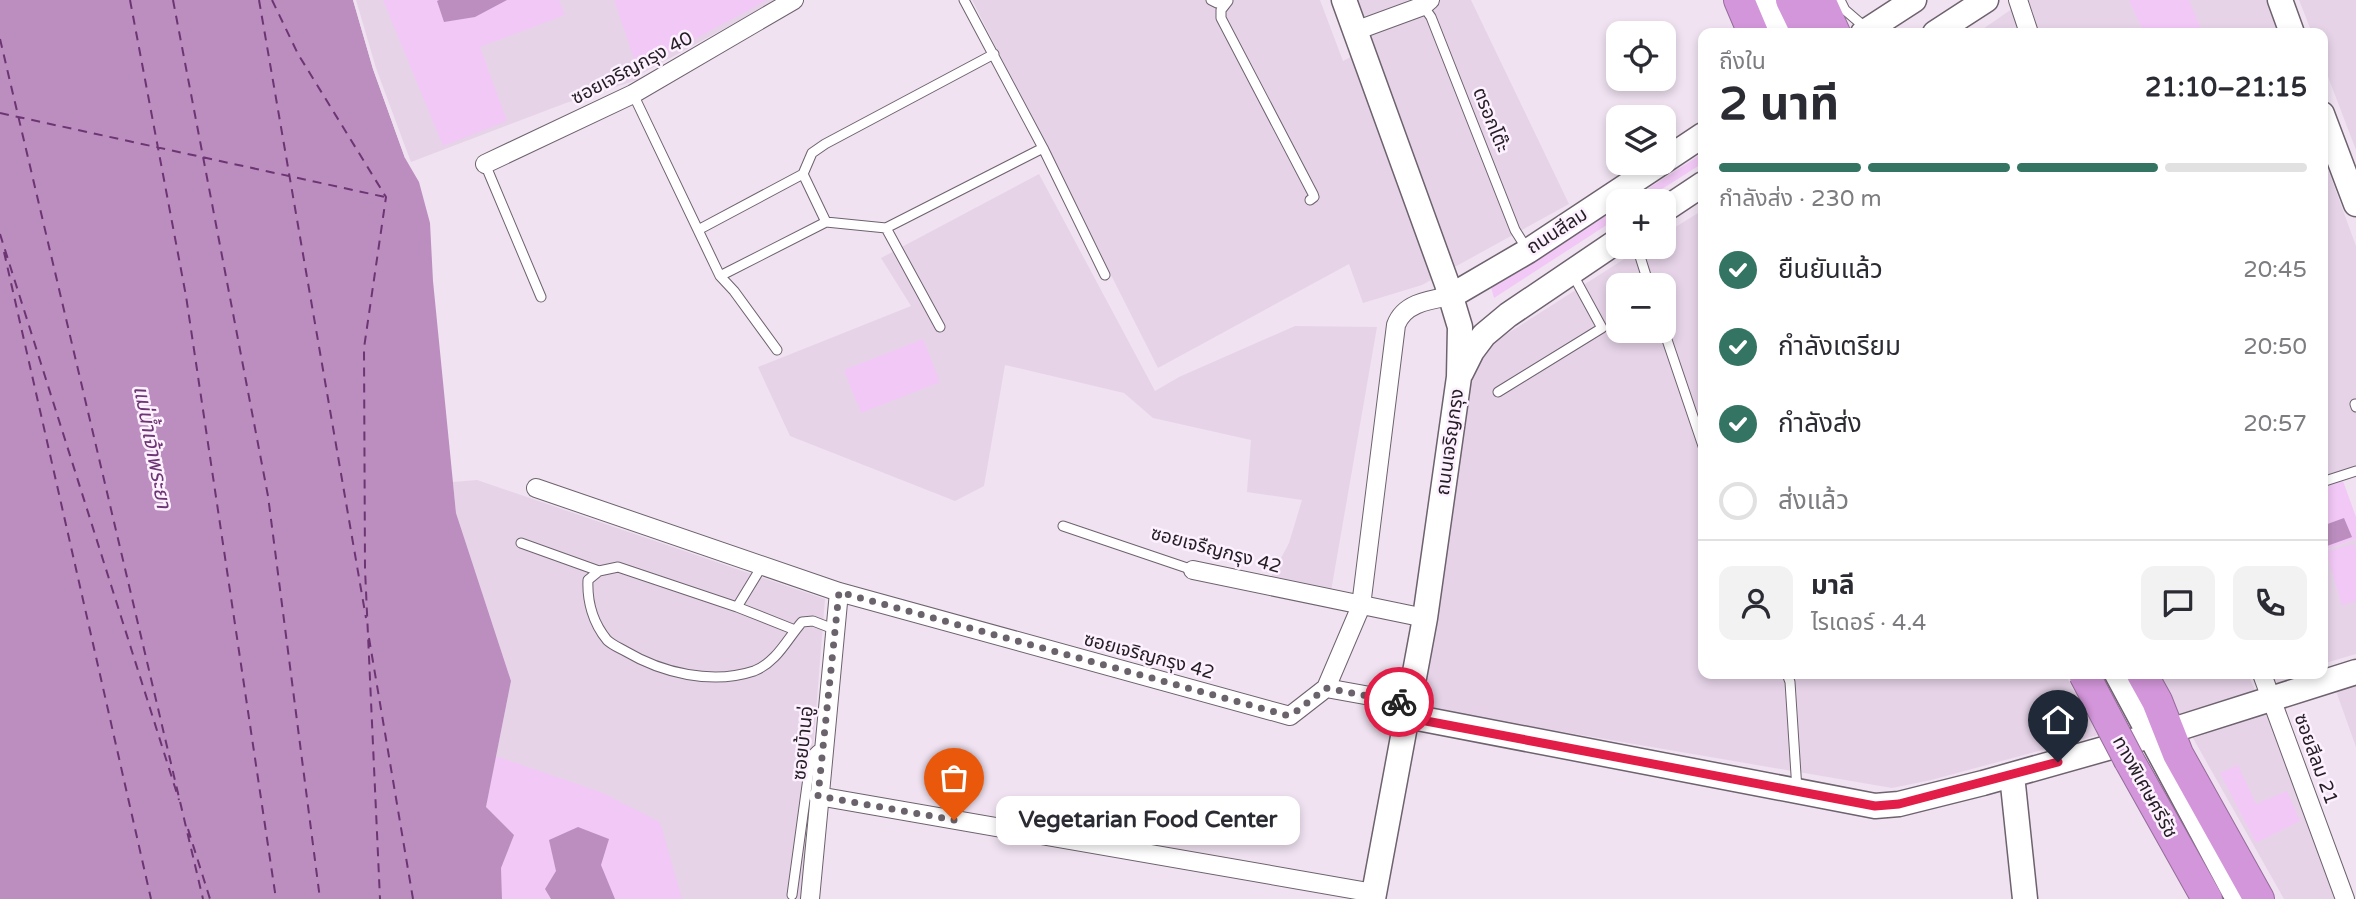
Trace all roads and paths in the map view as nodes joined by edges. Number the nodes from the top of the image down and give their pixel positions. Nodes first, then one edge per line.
1 (794, 0) edge
2 (964, 0) edge
3 (1211, 0) edge
4 (1344, 0) edge
5 (1739, 0) edge
6 (1764, 0) edge
7 (1791, 0) edge
8 (1820, 0) edge
9 (1840, 0) edge
10 (1914, 0) edge
11 (1986, 0) edge
12 (2018, 0) edge
13 (2280, 0) edge
14 (1229, 1) edge
15 (1424, 4) edge
16 (1751, 28) edge
17 (1777, 28) edge
18 (1805, 28) edge
19 (1833, 28) edge
20 (1861, 28) edge
21 (1871, 28) edge
22 (1943, 28) edge
23 (2027, 28) edge
24 (2290, 28) edge
25 (1355, 31) junction
26 (994, 54) junction
27 (633, 94) junction
28 (2328, 130) edge
29 (1698, 138) edge
30 (1043, 148) junction
31 (1676, 153) edge
32 (485, 164) joint
33 (803, 174) junction
34 (1643, 175) edge
35 (1698, 187) edge
36 (1310, 200) dead end
37 (1676, 202) edge
38 (2356, 204) edge
39 (826, 222) junction
40 (886, 228) junction
41 (698, 230) junction
42 (1606, 249) edge
43 (1528, 251) junction
44 (1571, 272) junction
45 (1105, 275) dead end
46 (720, 276) junction
47 (1451, 296) junction
48 (541, 297) dead end
49 (940, 327) dead end
50 (1460, 327) junction
51 (1483, 335) junction
52 (1668, 343) edge
53 (777, 350) dead end
54 (1459, 376) junction
55 (1498, 392) dead end
56 (1698, 431) edge
57 (2356, 471) edge
58 (2328, 480) edge
59 (536, 488) dead end
60 (1063, 526) dead end
61 (522, 543) dead end
62 (762, 566) junction
63 (1193, 570) joint
64 (599, 571) junction
65 (839, 592) junction
66 (1361, 606) junction
67 (737, 607) junction
68 (1424, 618) junction
69 (795, 629) junction
70 (835, 630) junction
71 (2356, 672) edge
72 (1789, 679) edge
73 (2087, 679) edge
74 (2120, 679) edge
75 (2146, 679) edge
76 (2147, 679) edge
77 (2264, 679) edge
78 (1326, 688) junction
79 (2271, 698) junction
80 (1408, 710) junction
81 (2176, 729) junction
82 (2150, 736) junction
83 (823, 754) junction
84 (2012, 775) junction
85 (1797, 790) junction
86 (818, 796) junction
87 (1373, 896) edge
88 (801, 897) edge
89 (2025, 899) edge
90 (2207, 899) edge
91 (2238, 899) edge
92 (2259, 899) edge
93 (2274, 899) edge
94 (2346, 899) edge

1 - 27 street, ซอยเจริญกรุง 40
2 - 26 lane
3 - 14 lane
4 - 25 main road, ถนนเจริญกรุง
5 - 16 highway
6 - 17 main road
7 - 18 highway
8 - 19 highway
9 - 20 lane
10 - 21 main road
11 - 22 main road
12 - 23 street
13 - 24 main road
14 - 36 lane
15 - 25 street
15 - 43 lane, ตรอกโต๊ะ
25 - 47 main road, ถนนเจริญกรุง
26 - 30 lane
26 - 33 lane
27 - 32 street, ซอยเจริญกรุง 40
27 - 41 lane
28 - 38 main road
29 - 31 main road, ถนนสีลม
30 - 40 lane
30 - 45 lane
32 - 48 lane
33 - 39 lane
33 - 41 lane
34 - 43 main road, ถนนสีลม
35 - 37 main road
39 - 40 lane
39 - 46 lane
40 - 49 lane
41 - 46 lane
42 - 44 main road
43 - 47 main road, ถนนสีลม
44 - 51 main road
44 - 55 lane
46 - 53 lane
47 - 50 main road, ถนนเจริญกรุง
47 - 66 street, ซอยเจริญกรุง 42
50 - 51 main road
50 - 54 main road, ถนนเจริญกรุง
51 - 54 main road
52 - 56 lane
54 - 68 main road, ถนนเจริญกรุง
57 - 58 lane
59 - 62 street, ซอยเจริญกรุง 42
60 - 63 lane, ซอยเจรืญกรุง 42
61 - 64 lane
62 - 65 street, ซอยเจริญกรุง 42
62 - 67 lane
63 - 66 street, ซอยเจรืญกรุง 42
64 - 67 lane
64 - 69 lane
65 - 70 street, ซอยบ้านอู่
65 - 78 street, ซอยเจริญกรุง 42
66 - 68 street, ซอยเจรืญกรุง 42
66 - 78 street, ซอยเจริญกรุง 42
67 - 69 lane
68 - 80 main road, ถนนเจริญกรุง
69 - 70 lane
70 - 83 street, ซอยบ้านอู่
71 - 79 main road
72 - 85 lane
73 - 90 highway, ทางพิเศษศรีรัช, bridge
74 - 82 main road
75 - 92 highway
76 - 81 main road
77 - 79 street, ซอยสีลม 21
78 - 80 street
79 - 81 main road
79 - 94 street, ซอยสีลม 21
80 - 85 main road
80 - 87 main road, ถนนเจริญกรุง
81 - 93 main road
82 - 84 main road
82 - 91 main road
83 - 86 street, ซอยบ้านอู่
83 - 88 lane
84 - 85 main road
84 - 89 main road
86 - 87 street
86 - 88 street, ซอยบ้านอู่

